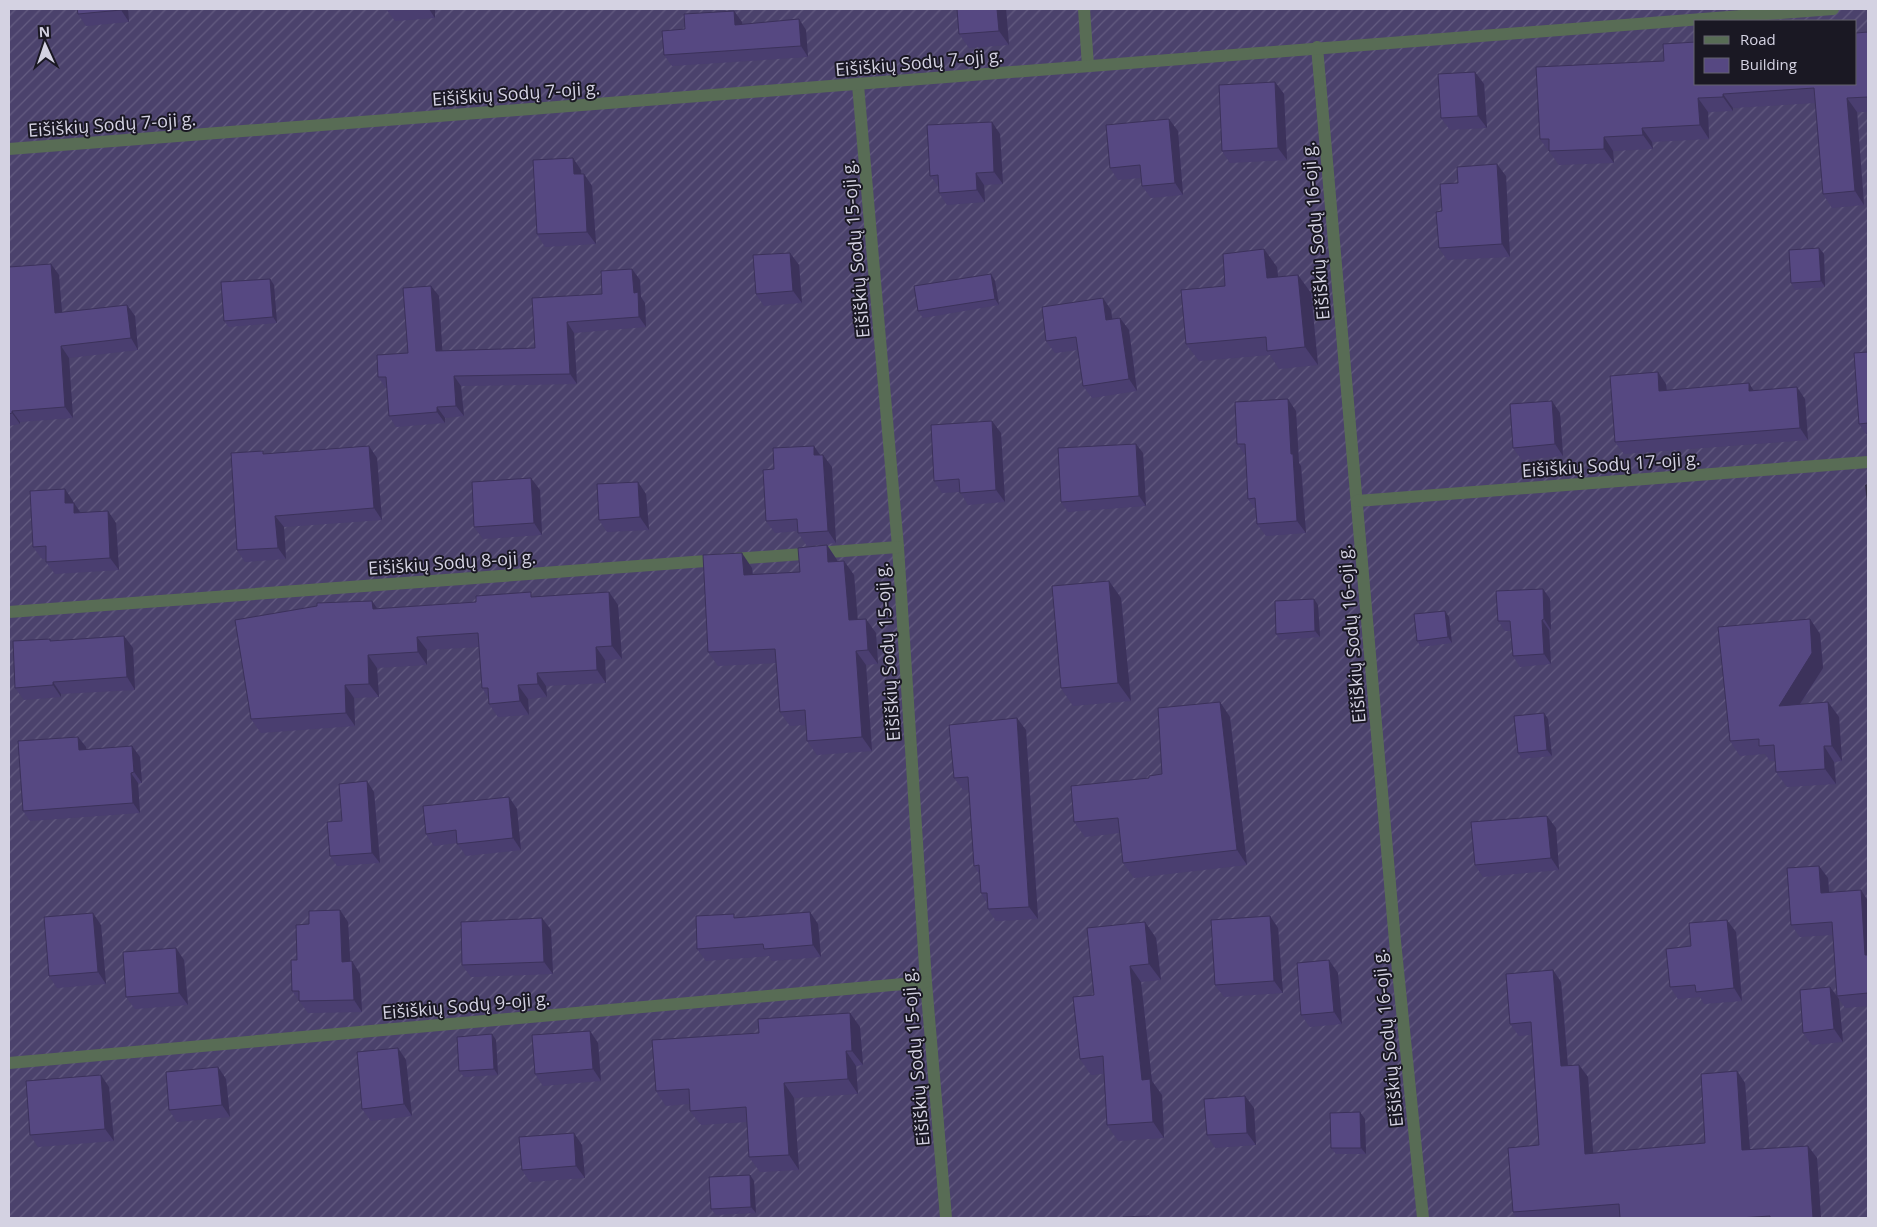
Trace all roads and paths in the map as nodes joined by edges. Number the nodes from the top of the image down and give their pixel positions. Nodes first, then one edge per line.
1 (1084, 9) edge
2 (1833, 9) edge
3 (1317, 47) junction
4 (1088, 66) junction
5 (858, 84) junction
6 (9, 150) edge
7 (1868, 462) edge
8 (1357, 501) junction
9 (898, 547) junction
10 (9, 612) edge
11 (926, 982) junction
12 (9, 1063) edge
13 (946, 1218) edge
14 (1423, 1218) edge

1 - 4 street
2 - 3 street, Eišiškių Sodų 7-oji g.
3 - 4 street, Eišiškių Sodų 7-oji g.
3 - 8 street, Eišiškių Sodų 16-oji g.
4 - 5 street, Eišiškių Sodų 7-oji g.
5 - 6 street, Eišiškių Sodų 7-oji g.
5 - 9 street, Eišiškių Sodų 15-oji g.
7 - 8 street, Eišiškių Sodų 17-oji g.
8 - 14 street, Eišiškių Sodų 16-oji g.
9 - 10 street, Eišiškių Sodų 8-oji g.
9 - 11 street, Eišiškių Sodų 15-oji g.
11 - 12 street, Eišiškių Sodų 9-oji g.
11 - 13 street, Eišiškių Sodų 15-oji g.

